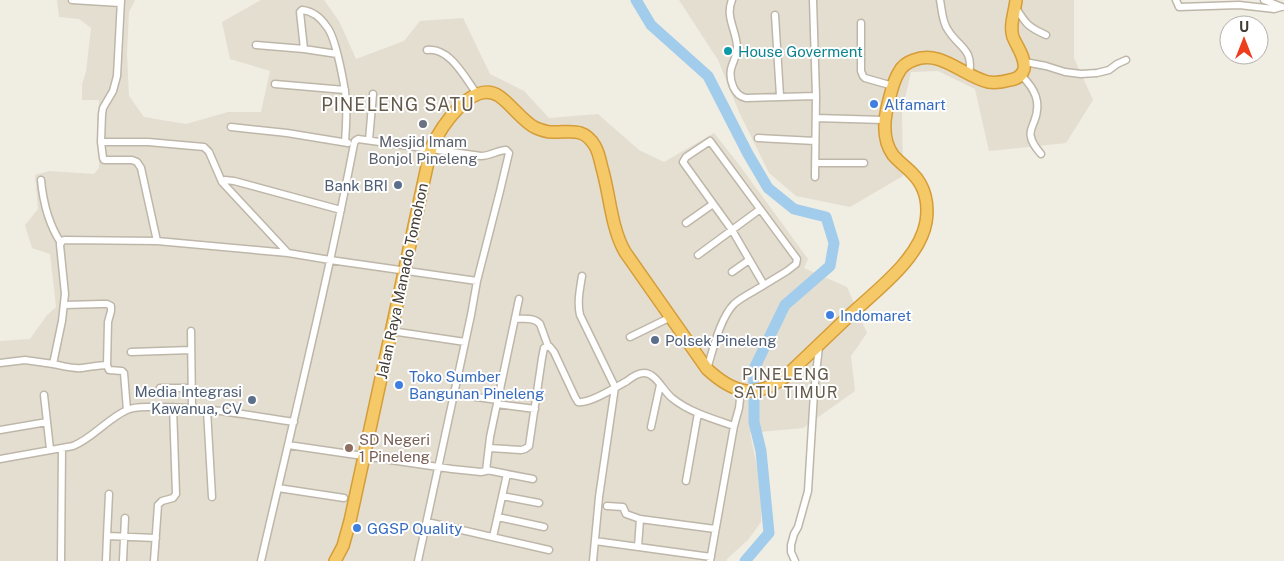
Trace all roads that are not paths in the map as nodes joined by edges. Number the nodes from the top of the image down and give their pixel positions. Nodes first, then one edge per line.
1 (72, 0) edge
2 (732, 0) edge
3 (813, 0) edge
4 (940, 0) edge
5 (1176, 0) edge
6 (1264, 0) edge
7 (120, 1) edge
8 (1214, 3) edge
9 (1016, 4) edge
10 (1282, 8) edge
11 (775, 15) dead end
12 (861, 23) dead end
13 (1046, 35) dead end
14 (256, 45) dead end
15 (304, 49) junction
16 (427, 50) dead end
17 (337, 54) junction
18 (1126, 60) dead end
19 (1024, 62) junction
20 (969, 74) junction
21 (1021, 75) junction
22 (275, 84) dead end
23 (893, 86) junction
24 (345, 90) junction
25 (373, 94) dead end
26 (477, 94) junction
27 (780, 96) junction
28 (816, 96) junction
29 (816, 118) junction
30 (884, 120) junction
31 (231, 127) dead end
32 (758, 138) dead end
33 (369, 140) junction
34 (815, 141) junction
35 (101, 142) junction
36 (345, 142) junction
37 (354, 144) junction
38 (431, 148) junction
39 (1041, 154) dead end
40 (815, 163) junction
41 (864, 163) dead end
42 (814, 176) dead end
43 (41, 180) dead end
44 (222, 182) junction
45 (713, 204) junction
46 (341, 210) junction
47 (759, 210) junction
48 (686, 223) dead end
49 (732, 230) junction
50 (157, 241) junction
51 (61, 243) junction
52 (288, 252) junction
53 (698, 255) dead end
54 (330, 260) junction
55 (749, 260) junction
56 (404, 271) junction
57 (732, 272) dead end
58 (582, 276) dead end
59 (478, 281) junction
60 (764, 285) junction
61 (519, 299) dead end
62 (64, 304) junction
63 (670, 317) junction
64 (515, 319) junction
65 (391, 331) junction
66 (192, 332) dead end
67 (630, 337) dead end
68 (465, 342) junction
69 (819, 345) junction
70 (548, 346) junction
71 (192, 350) junction
72 (131, 352) dead end
73 (0, 363) edge
74 (53, 364) junction
75 (107, 365) junction
76 (707, 369) junction
77 (660, 385) junction
78 (615, 387) junction
79 (160, 388) dead end
80 (191, 388) junction
81 (744, 391) junction
82 (454, 394) junction
83 (44, 395) dead end
84 (498, 402) junction
85 (173, 407) junction
86 (192, 408) junction
87 (535, 409) junction
88 (127, 410) junction
89 (207, 410) junction
90 (698, 413) junction
91 (47, 422) junction
92 (294, 422) junction
93 (734, 426) junction
94 (651, 427) dead end
95 (0, 430) edge
96 (288, 445) junction
97 (62, 448) junction
98 (489, 448) junction
99 (50, 449) junction
100 (364, 456) junction
101 (0, 459) edge
102 (437, 467) junction
103 (487, 470) junction
104 (507, 474) junction
105 (533, 480) dead end
106 (686, 481) dead end
107 (278, 488) junction
108 (109, 494) dead end
109 (502, 496) junction
110 (212, 497) dead end
111 (344, 498) dead end
112 (538, 504) dead end
113 (607, 506) dead end
114 (498, 517) junction
115 (125, 518) dead end
116 (640, 519) junction
117 (427, 522) junction
118 (544, 527) dead end
119 (715, 529) junction
120 (107, 536) junction
121 (124, 536) junction
122 (493, 537) junction
123 (156, 538) junction
124 (595, 541) junction
125 (638, 547) junction
126 (549, 550) dead end
127 (711, 559) edge
128 (123, 560) dead end
129 (61, 561) edge
130 (106, 561) edge
131 (154, 561) edge
132 (262, 561) edge
133 (335, 561) edge
134 (418, 561) edge
135 (593, 561) edge
136 (795, 561) edge

1 - 7 street
2 - 27 street
3 - 28 street
4 - 20 street
5 - 8 street
6 - 10 street
7 - 35 street
8 - 10 street
9 - 13 street
9 - 19 highway
11 - 27 street
12 - 23 street
14 - 15 street
15 - 17 street
15 - 17 street
16 - 26 street
17 - 24 street
18 - 19 street
19 - 21 highway
20 - 21 highway
20 - 23 highway
21 - 39 street
22 - 24 street
23 - 30 highway
24 - 36 street
25 - 33 street
26 - 38 highway, Jalan Raya Manado Tomohon
26 - 63 highway
27 - 28 street
28 - 29 street
29 - 30 street
29 - 34 street
30 - 69 highway
31 - 36 street
32 - 34 street
33 - 37 street
33 - 38 street
34 - 40 street
35 - 44 street
35 - 50 street
36 - 37 street
37 - 46 street
38 - 56 highway, Jalan Raya Manado Tomohon
38 - 59 street
40 - 41 street
40 - 42 street
43 - 51 street
44 - 46 street
44 - 52 street
45 - 47 street
45 - 48 street
45 - 49 street
46 - 54 street
47 - 49 street
47 - 60 street
49 - 53 street
49 - 55 street
50 - 51 street
50 - 52 street
51 - 62 street
52 - 54 street
54 - 56 street
54 - 92 street
55 - 57 street
55 - 60 street
56 - 59 street
56 - 65 highway, Jalan Raya Manado Tomohon
58 - 78 street
59 - 68 street
60 - 76 street
61 - 64 street
62 - 74 street
62 - 75 street
63 - 67 street
63 - 76 highway
64 - 70 street
64 - 84 street
65 - 68 street
65 - 100 highway, Jalan Raya Manado Tomohon
66 - 71 street
68 - 82 street
69 - 81 highway
69 - 136 street
70 - 78 street
70 - 87 street
71 - 72 street
71 - 80 street
73 - 74 street
74 - 75 street
75 - 88 street
76 - 81 highway
77 - 78 street
77 - 90 street
77 - 94 street
78 - 124 street
79 - 80 street
80 - 86 street
81 - 93 street
82 - 84 street
82 - 102 street
83 - 91 street
84 - 87 street
84 - 98 street
85 - 86 street
85 - 88 street
85 - 123 street
86 - 89 street
87 - 98 street
88 - 97 street
89 - 92 street
89 - 110 street
90 - 93 street
90 - 106 street
91 - 95 street
91 - 99 street
92 - 96 street
93 - 119 street
96 - 100 street
96 - 107 street
97 - 99 street
97 - 129 street
98 - 103 street
99 - 101 street
100 - 102 street
100 - 133 highway, Jalan Raya Manado Tomohon
102 - 103 street
102 - 117 street
103 - 104 street
104 - 105 street
104 - 109 street
107 - 111 street
107 - 132 street
108 - 120 street
109 - 112 street
109 - 114 street
113 - 116 street
114 - 118 street
114 - 122 street
115 - 121 street
116 - 119 street
116 - 125 street
117 - 122 street
117 - 134 street
119 - 127 street
120 - 121 street
120 - 130 street
121 - 123 street
121 - 128 street
122 - 126 street
123 - 131 street
124 - 125 street
124 - 135 street
125 - 127 street

